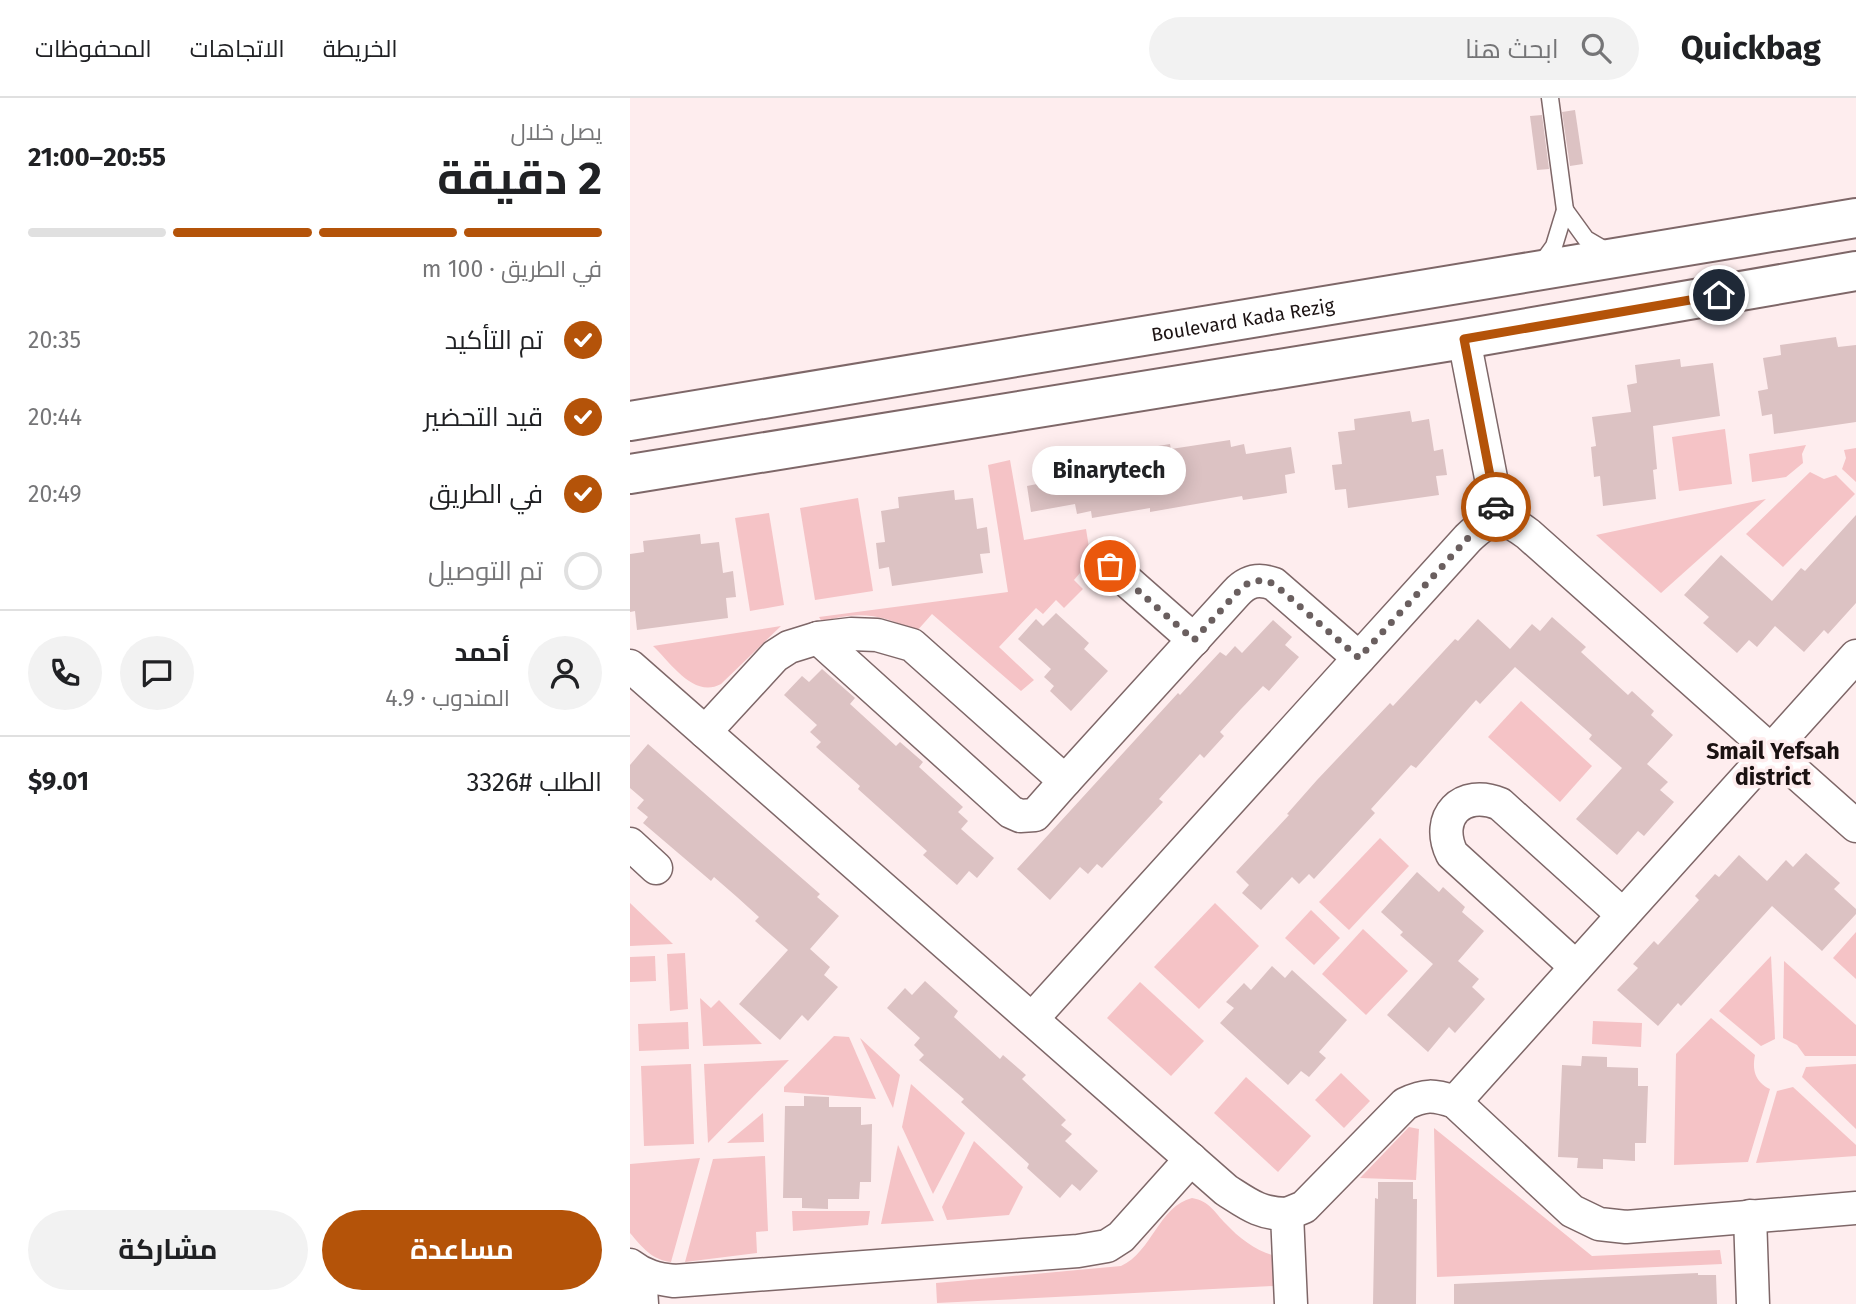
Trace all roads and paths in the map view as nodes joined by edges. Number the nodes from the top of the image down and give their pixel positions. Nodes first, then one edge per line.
1 (1550, 98) edge
2 (1564, 210) junction
3 (1856, 218) edge
4 (1623, 258) junction
5 (1856, 271) edge
6 (1532, 273) junction
7 (1464, 339) junction
8 (630, 421) edge
9 (630, 474) edge
10 (1499, 519) junction
11 (1110, 566) dead end
12 (818, 638) junction
13 (1194, 640) junction
14 (1856, 656) edge
15 (1359, 658) junction
16 (630, 666) edge
17 (705, 732) junction
18 (1771, 751) junction
19 (1065, 781) junction
20 (1856, 826) edge
21 (630, 844) edge
22 (656, 868) dead end
23 (1623, 915) junction
24 (1576, 967) junction
25 (1032, 1019) junction
26 (1455, 1102) junction
27 (1191, 1159) junction
28 (1856, 1208) edge
29 (1287, 1214) junction
30 (1750, 1216) junction
31 (635, 1269) edge
32 (642, 1304) edge
33 (1291, 1304) edge
34 (1753, 1304) edge

1 - 2 lane
2 - 4 lane
2 - 6 lane
3 - 4 main road, Boulevard Kada Rezig
4 - 6 main road, Boulevard Kada Rezig
5 - 7 main road
6 - 8 main road, Boulevard Kada Rezig
7 - 9 main road
7 - 10 street
10 - 15 street
10 - 18 street
11 - 13 street
12 - 17 street
12 - 19 street
12 - 19 street
13 - 15 street
13 - 19 street
14 - 18 street
15 - 25 street
16 - 17 street
17 - 25 street
18 - 20 street
18 - 23 street
21 - 22 street
23 - 24 street
23 - 24 street
24 - 26 street
25 - 27 street
26 - 29 street
26 - 30 street
27 - 29 street
27 - 31 street
28 - 30 street
29 - 33 street
30 - 34 street
31 - 32 street

